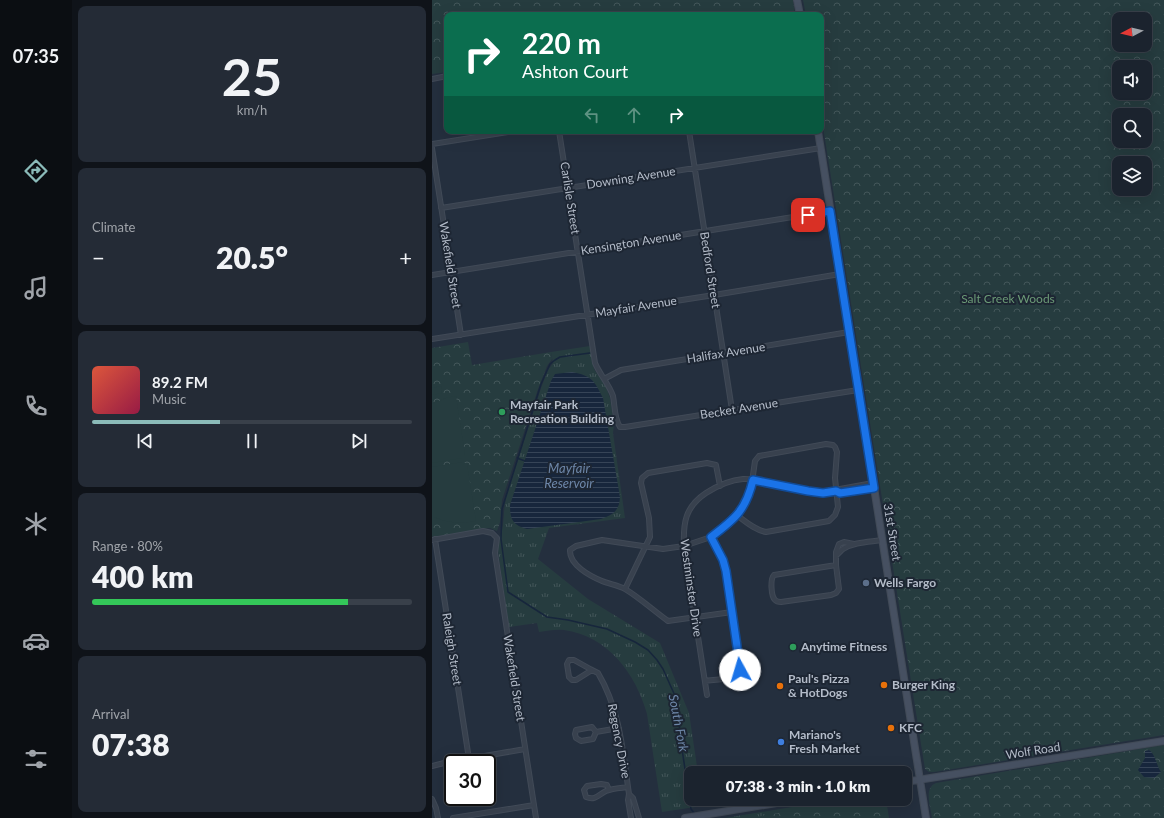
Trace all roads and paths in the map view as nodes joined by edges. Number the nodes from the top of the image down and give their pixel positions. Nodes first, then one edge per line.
1 (798, 0) edge
2 (800, 12) edge
3 (444, 76) edge
4 (432, 78) edge
5 (496, 134) edge
6 (559, 134) edge
7 (689, 134) edge
8 (819, 134) edge
9 (432, 144) edge
10 (432, 148) edge
11 (821, 148) junction
12 (694, 167) junction
13 (568, 188) junction
14 (441, 208) junction
15 (830, 211) junction
16 (704, 231) junction
17 (578, 251) junction
18 (451, 272) junction
19 (840, 274) junction
20 (432, 275) edge
21 (714, 295) junction
22 (588, 315) junction
23 (849, 332) junction
24 (461, 335) junction
25 (432, 339) edge
26 (723, 354) junction
27 (604, 379) junction
28 (858, 390) junction
29 (732, 410) junction
30 (620, 427) joint
31 (753, 480) junction
32 (720, 486) junction
33 (873, 486) junction
34 (836, 491) junction
35 (738, 516) junction
36 (711, 537) junction
37 (434, 539) edge
38 (882, 540) junction
39 (684, 546) junction
40 (646, 547) junction
41 (836, 565) junction
42 (625, 589) junction
43 (732, 612) junction
44 (695, 618) junction
45 (592, 670) junction
46 (705, 681) junction
47 (707, 695) dead end
48 (619, 728) junction
49 (596, 732) junction
50 (1164, 741) edge
51 (525, 749) junction
52 (468, 754) edge
53 (496, 754) edge
54 (444, 763) edge
55 (432, 766) edge
56 (920, 780) junction
57 (912, 781) edge
58 (628, 787) junction
59 (610, 790) junction
60 (629, 794) junction
61 (432, 799) edge
62 (534, 805) junction
63 (758, 806) edge
64 (438, 818) edge
65 (453, 818) edge
66 (536, 818) edge
67 (631, 818) edge
68 (639, 818) edge
69 (685, 818) edge
70 (926, 818) edge

1 - 2 main road
3 - 4 street
5 - 9 street
6 - 13 street, Carlisle Street
7 - 12 street, Bedford Street
8 - 11 main road, 31st Street
10 - 14 street, Wakefield Street
11 - 12 street, Downing Avenue
11 - 15 main road, 31st Street
12 - 13 street, Downing Avenue
12 - 16 street, Bedford Street
13 - 14 street, Downing Avenue
13 - 17 street, Carlisle Street
14 - 18 street, Wakefield Street
15 - 16 street, Kensington Avenue
15 - 19 main road, 31st Street
16 - 17 street, Kensington Avenue
16 - 21 street, Bedford Street
17 - 18 street, Kensington Avenue
17 - 22 street, Carlisle Street
18 - 20 street, Kensington Avenue
18 - 24 street, Wakefield Street
19 - 21 street, Mayfair Avenue
19 - 23 main road, 31st Street
21 - 22 street, Mayfair Avenue
21 - 26 street, Bedford Street
22 - 24 street, Mayfair Avenue
22 - 27 street, Carlisle Street
23 - 26 street, Halifax Avenue
23 - 28 main road, 31st Street
24 - 25 street, Mayfair Avenue
26 - 27 street, Halifax Avenue
26 - 29 street, Bedford Street
27 - 30 street, Carlisle Street
28 - 29 street, Becket Avenue
28 - 33 main road, 31st Street
29 - 30 street, Becket Avenue
31 - 32 street, Westminster Drive
31 - 34 street, Westminster Drive
31 - 34 street
31 - 35 street
32 - 39 street, Westminster Drive
32 - 40 street
33 - 34 street, Westminster Drive
33 - 38 main road, 31st Street
34 - 35 street
35 - 36 street
36 - 39 street
36 - 43 street
37 - 51 street, Wakefield Street
37 - 52 street, Raleigh Street
38 - 41 street
38 - 56 main road, 31st Street
39 - 40 street
39 - 44 street, Westminster Drive
40 - 42 street
40 - 42 street
41 - 41 street
42 - 44 street
43 - 44 street
43 - 46 street
44 - 46 street, Westminster Drive
45 - 45 street, Regency Drive
45 - 48 street, Regency Drive
46 - 47 street, Westminster Drive
48 - 49 street
48 - 58 street, Regency Drive
49 - 49 street
50 - 56 main road, Wolf Road
51 - 53 street
51 - 62 street, Wakefield Street
54 - 55 street
56 - 57 main road, Wolf Road
56 - 70 main road, 31st Street
58 - 59 street
58 - 60 street, Regency Drive
59 - 59 street
60 - 67 street, Regency Drive
60 - 68 street, Regency Drive
61 - 64 street
62 - 65 street
62 - 66 street, Wakefield Street
63 - 69 main road

